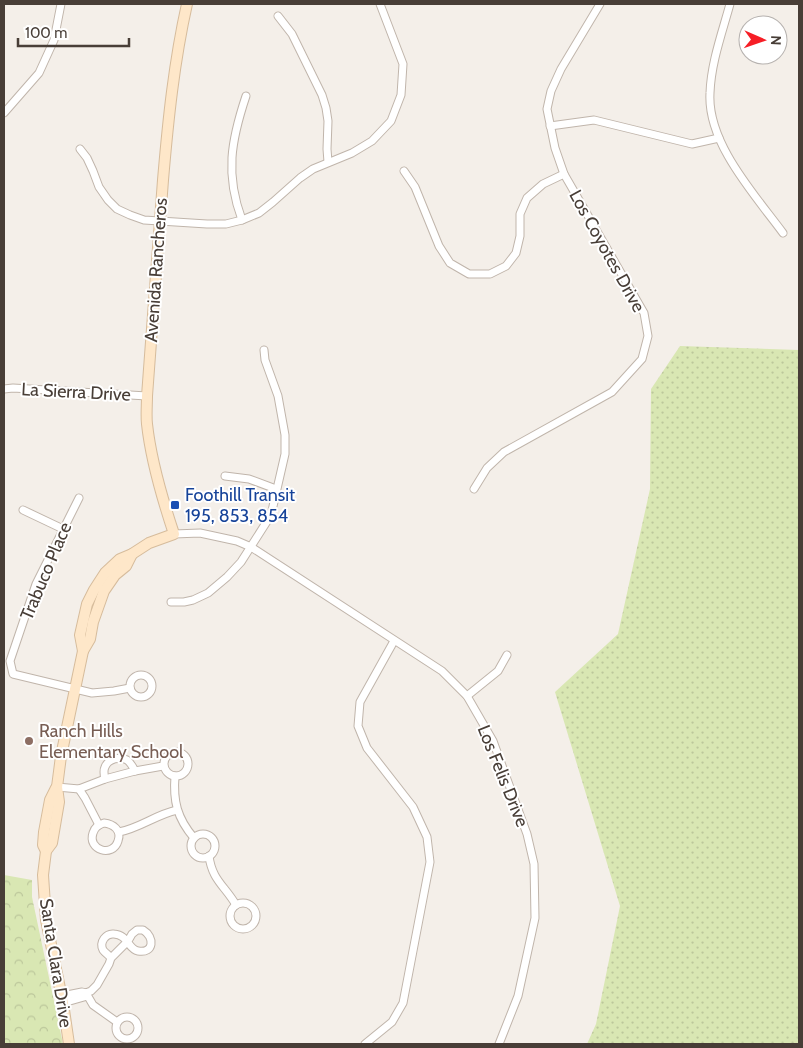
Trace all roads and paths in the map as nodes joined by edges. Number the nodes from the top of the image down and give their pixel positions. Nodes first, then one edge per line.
1 (61, 4) edge
2 (187, 4) edge
3 (380, 4) edge
4 (600, 4) edge
5 (730, 4) edge
6 (278, 16) dead end
7 (246, 96) dead end
8 (4, 113) edge
9 (550, 126) junction
10 (719, 138) junction
11 (80, 149) dead end
12 (328, 162) junction
13 (404, 171) dead end
14 (564, 174) junction
15 (159, 220) junction
16 (242, 220) junction
17 (783, 233) dead end
18 (264, 350) dead end
19 (4, 389) edge
20 (148, 396) junction
21 (225, 476) dead end
22 (276, 489) junction
23 (474, 489) dead end
24 (79, 498) dead end
25 (23, 510) dead end
26 (63, 529) junction
27 (174, 534) junction
28 (251, 547) junction
29 (171, 602) dead end
30 (394, 640) junction
31 (507, 655) dead end
32 (130, 688) dead end
33 (75, 690) junction
34 (467, 696) junction
35 (163, 766) junction
36 (135, 771) junction
37 (176, 776) junction
38 (105, 779) junction
39 (57, 787) junction
40 (79, 789) junction
41 (177, 810) junction
42 (98, 825) junction
43 (119, 832) junction
44 (194, 838) junction
45 (209, 856) junction
46 (236, 905) dead end
47 (111, 958) junction
48 (86, 993) junction
49 (63, 1000) junction
50 (117, 1022) junction
51 (130, 1042) edge
52 (69, 1044) edge
53 (365, 1044) edge
54 (499, 1044) edge

1 - 8 street
2 - 15 main road, Avenida Rancheros
3 - 12 street
4 - 9 street, Los Coyotes Drive
5 - 10 street
6 - 12 street
7 - 16 street
9 - 10 street
9 - 14 street, Los Coyotes Drive
10 - 17 street
11 - 15 street
12 - 16 street
13 - 14 street
14 - 23 street, Los Coyotes Drive
15 - 16 street
15 - 20 main road, Avenida Rancheros
18 - 22 street
19 - 20 street, La Sierra Drive
20 - 27 main road, Avenida Rancheros
21 - 22 street
22 - 28 street
24 - 26 street, Trabuco Place
25 - 26 street
26 - 33 street, Trabuco Place
27 - 28 street, Los Felis Drive
27 - 33 main road, Santa Clara Drive
28 - 29 street
28 - 30 street, Los Felis Drive
30 - 34 street, Los Felis Drive
30 - 53 street
31 - 34 street
32 - 33 street
33 - 39 main road, Santa Clara Drive
34 - 54 street, Los Felis Drive
35 - 36 street
35 - 37 street
35 - 37 street
36 - 38 street
36 - 38 street
37 - 41 street
38 - 40 street
39 - 40 street
39 - 49 main road, Santa Clara Drive
40 - 42 street
41 - 43 street
41 - 44 street
42 - 43 street
42 - 43 street
44 - 45 street
44 - 45 street
45 - 46 street
47 - 47 street
47 - 48 street
48 - 49 street
48 - 50 street
49 - 52 main road, Santa Clara Drive
50 - 51 street
50 - 51 street

